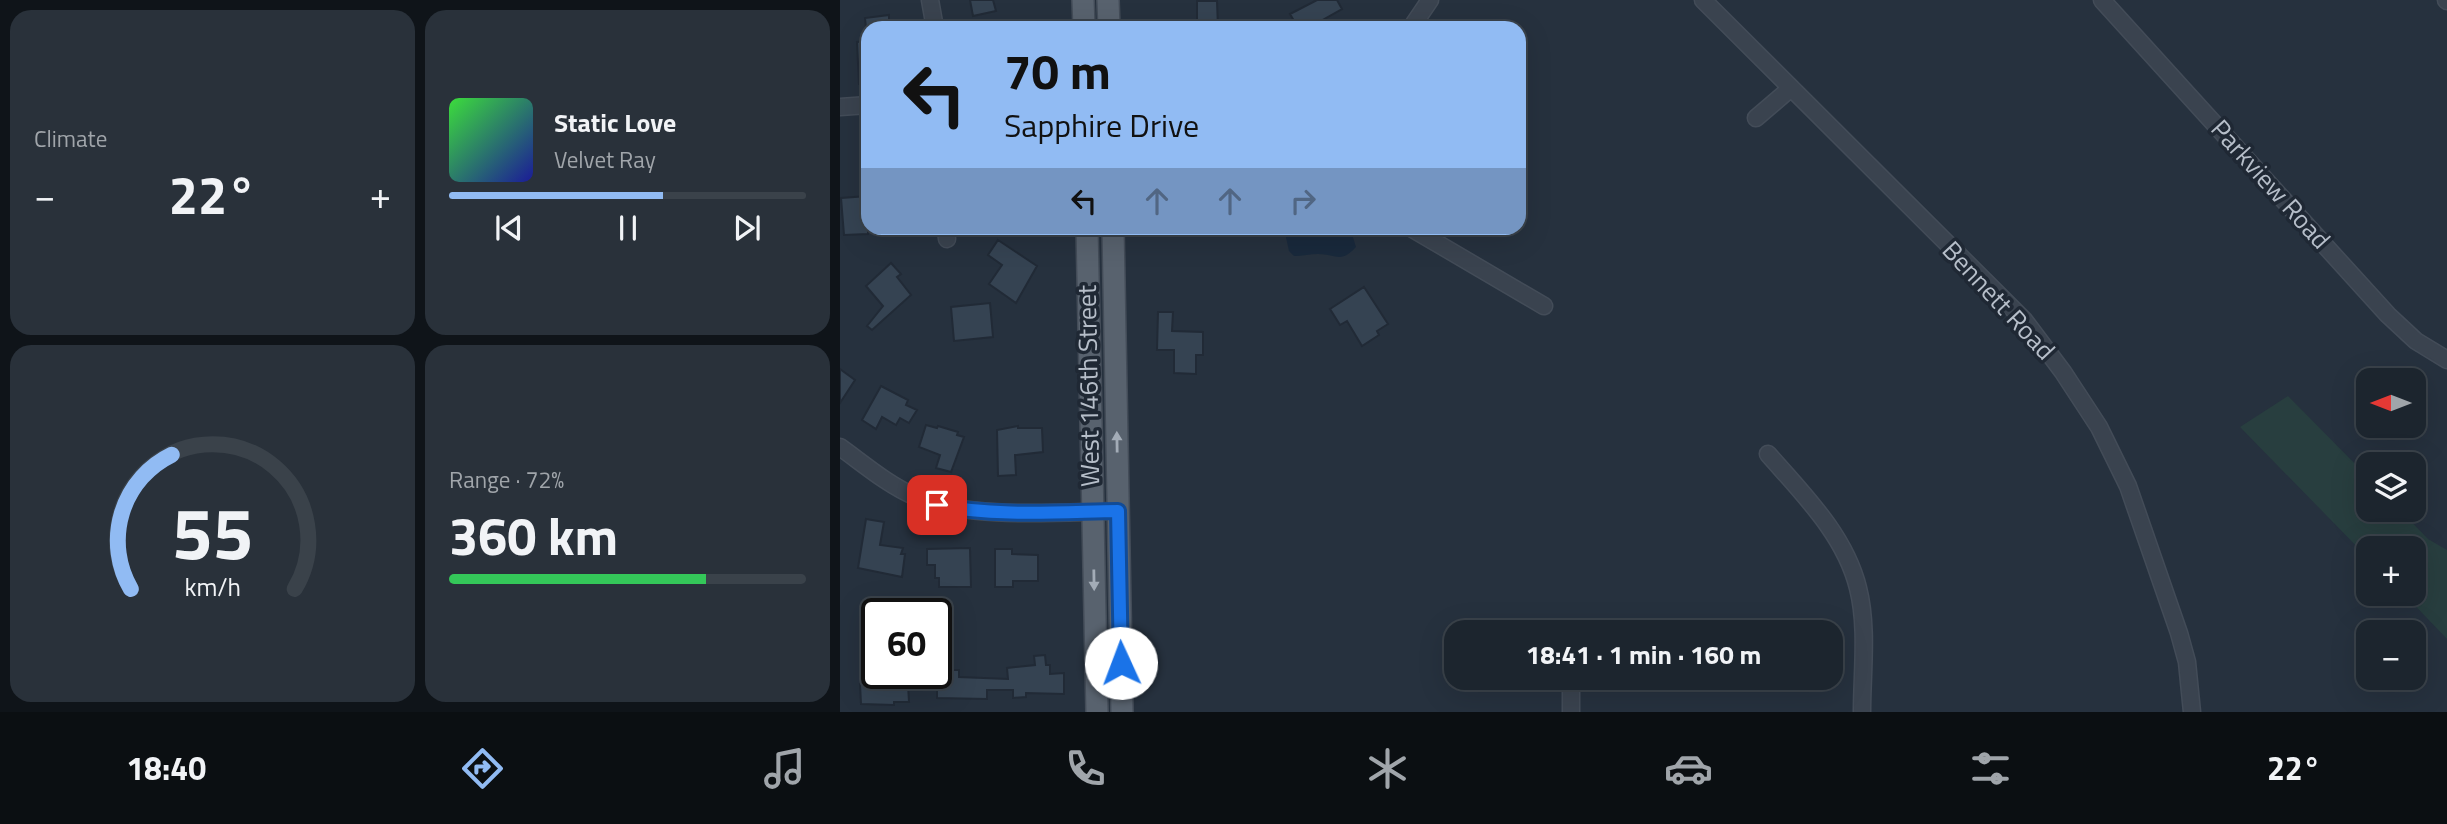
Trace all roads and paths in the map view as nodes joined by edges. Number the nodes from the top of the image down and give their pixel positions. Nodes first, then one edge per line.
1 (930, 0) edge
2 (1083, 0) edge
3 (1108, 0) edge
4 (1430, 0) edge
5 (1703, 0) edge
6 (2102, 0) edge
7 (934, 21) edge
8 (1084, 21) edge
9 (1109, 21) edge
10 (1416, 21) edge
11 (1791, 88) junction
12 (861, 106) edge
13 (840, 107) edge
14 (1756, 118) dead end
15 (1087, 235) edge
16 (1113, 235) edge
17 (1423, 235) edge
18 (1544, 306) dead end
19 (2447, 360) edge
20 (840, 447) edge
21 (1768, 454) dead end
22 (1093, 511) junction
23 (1118, 511) junction
24 (1572, 690) edge
25 (1097, 712) edge
26 (1122, 712) edge
27 (1571, 712) edge
28 (1862, 712) edge
29 (2192, 712) edge

1 - 7 street
2 - 8 main road
3 - 9 main road
4 - 10 street
5 - 11 street, Bennett Road
6 - 19 street, Parkview Road
11 - 14 street
11 - 29 street, Bennett Road
12 - 13 street
15 - 22 main road, West 146th Street
23 -> 16 main road, West 146th Street
17 - 18 street
20 - 22 street
21 - 28 street
22 - 23 street
22 -> 25 main road, West 146th Street
23 - 26 main road, West 146th Street
24 - 27 street

